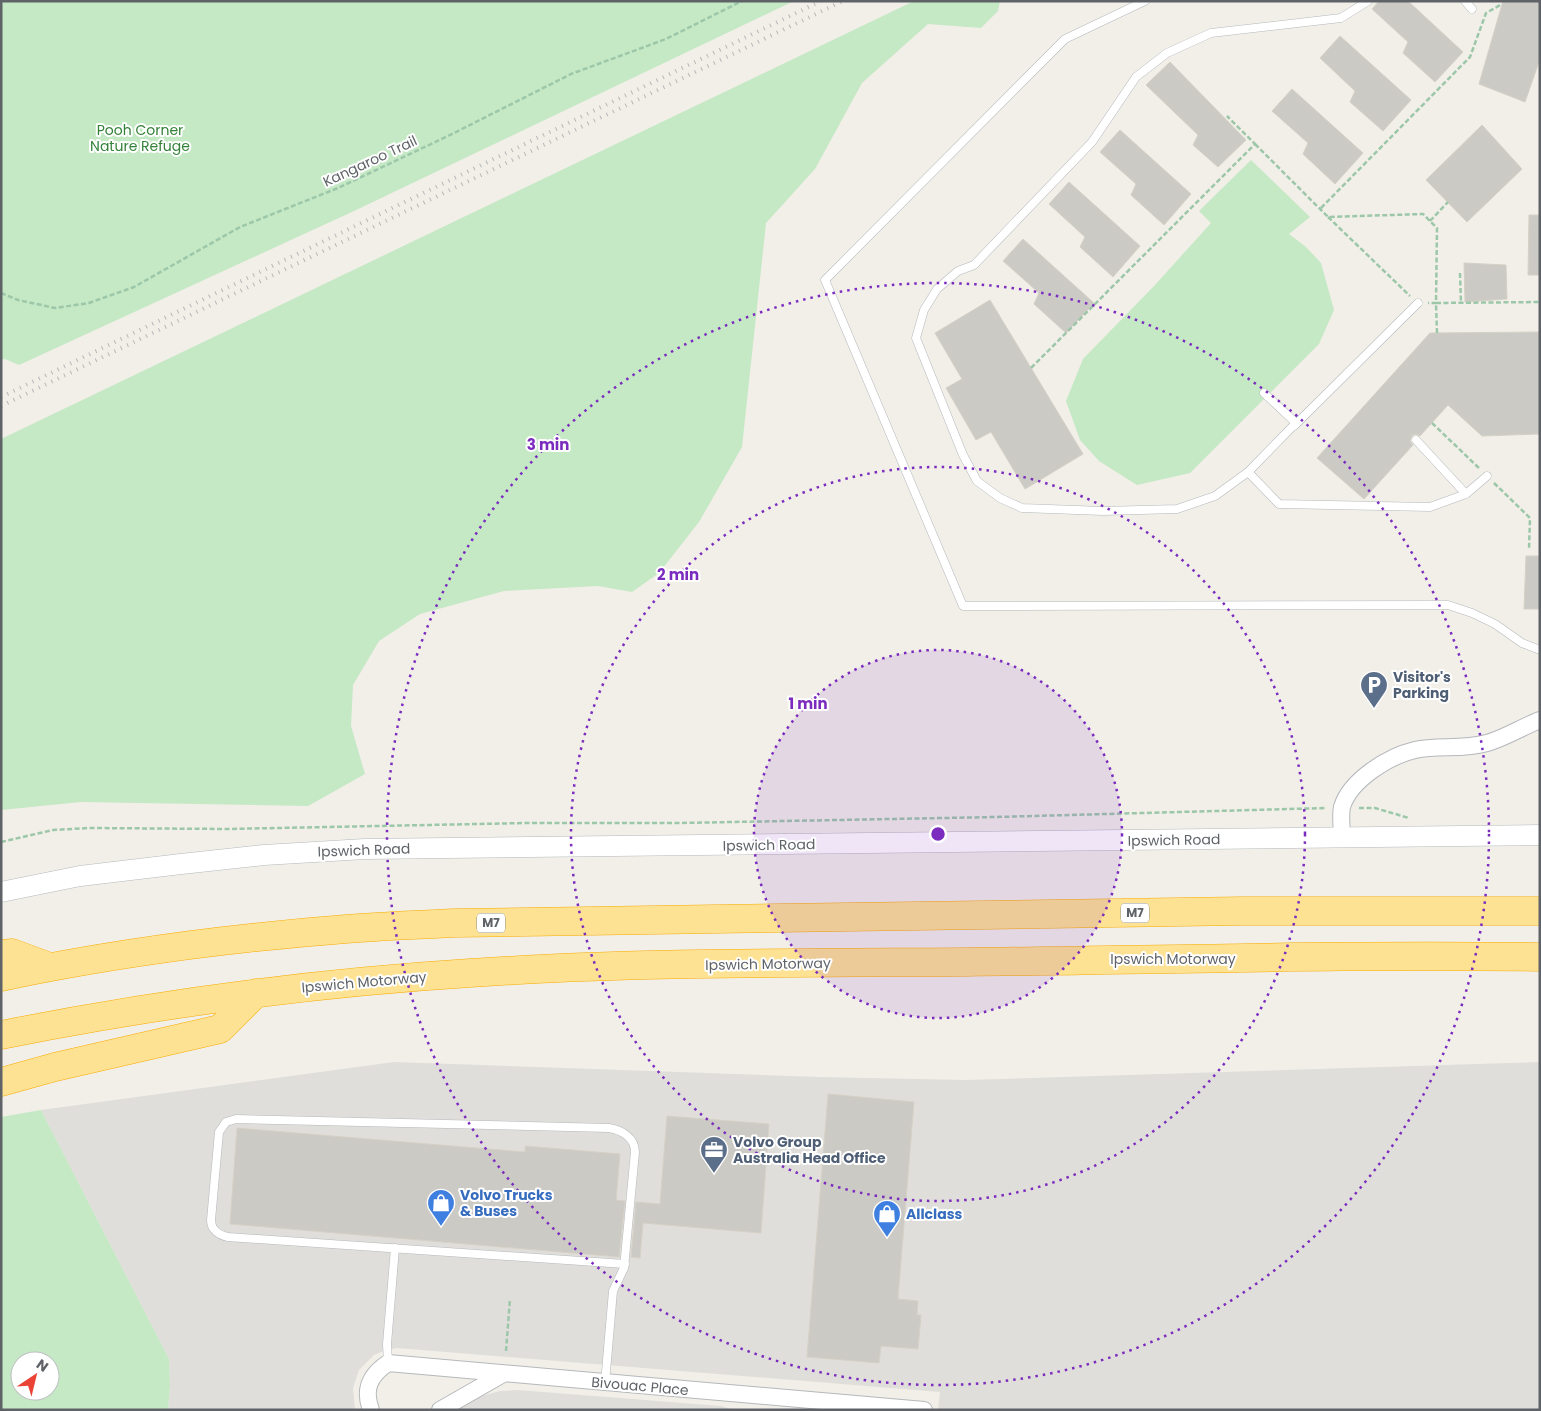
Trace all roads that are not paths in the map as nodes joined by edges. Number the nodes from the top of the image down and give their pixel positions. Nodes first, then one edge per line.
1 (1145, 1) edge
2 (1368, 1) edge
3 (1466, 1) edge
4 (1472, 9) dead end
5 (1418, 303) road end
6 (1264, 393) dead end
7 (1294, 426) junction
8 (1416, 440) dead end
9 (1248, 472) junction
10 (1487, 476) dead end
11 (1466, 494) junction
12 (1540, 650) edge
13 (1540, 720) edge
14 (1540, 835) edge
15 (1342, 838) junction
16 (1, 892) edge
17 (1540, 912) edge
18 (1, 954) edge
19 (1540, 957) edge
20 (50, 967) junction
21 (1, 976) edge
22 (256, 993) junction
23 (1, 1035) edge
24 (1, 1082) edge
25 (395, 1248) junction
26 (625, 1264) junction
27 (388, 1363) junction
28 (503, 1374) junction
29 (605, 1383) junction
30 (776, 1404) edge
31 (371, 1410) edge
32 (440, 1410) edge
33 (924, 1410) edge

1 - 12 lane
2 - 9 lane
3 - 4 lane
5 - 7 lane
6 - 7 lane
7 - 9 lane
8 - 11 lane
9 - 11 lane
10 - 11 lane
13 - 15 street
14 - 15 street, Ipswich Road
15 - 16 street, Ipswich Road
17 - 20 highway, M7
18 - 20 highway
19 - 22 highway, Ipswich Motorway
20 - 21 highway, M7
22 - 23 highway, Ipswich Motorway
22 - 24 highway
25 - 26 lane
25 - 26 lane
25 - 27 lane
26 - 29 lane
27 - 28 street, Bivouac Place
27 - 31 street
28 - 29 street, Bivouac Place
28 - 32 street
29 - 30 street, Bivouac Place
30 - 33 street, Bivouac Place

